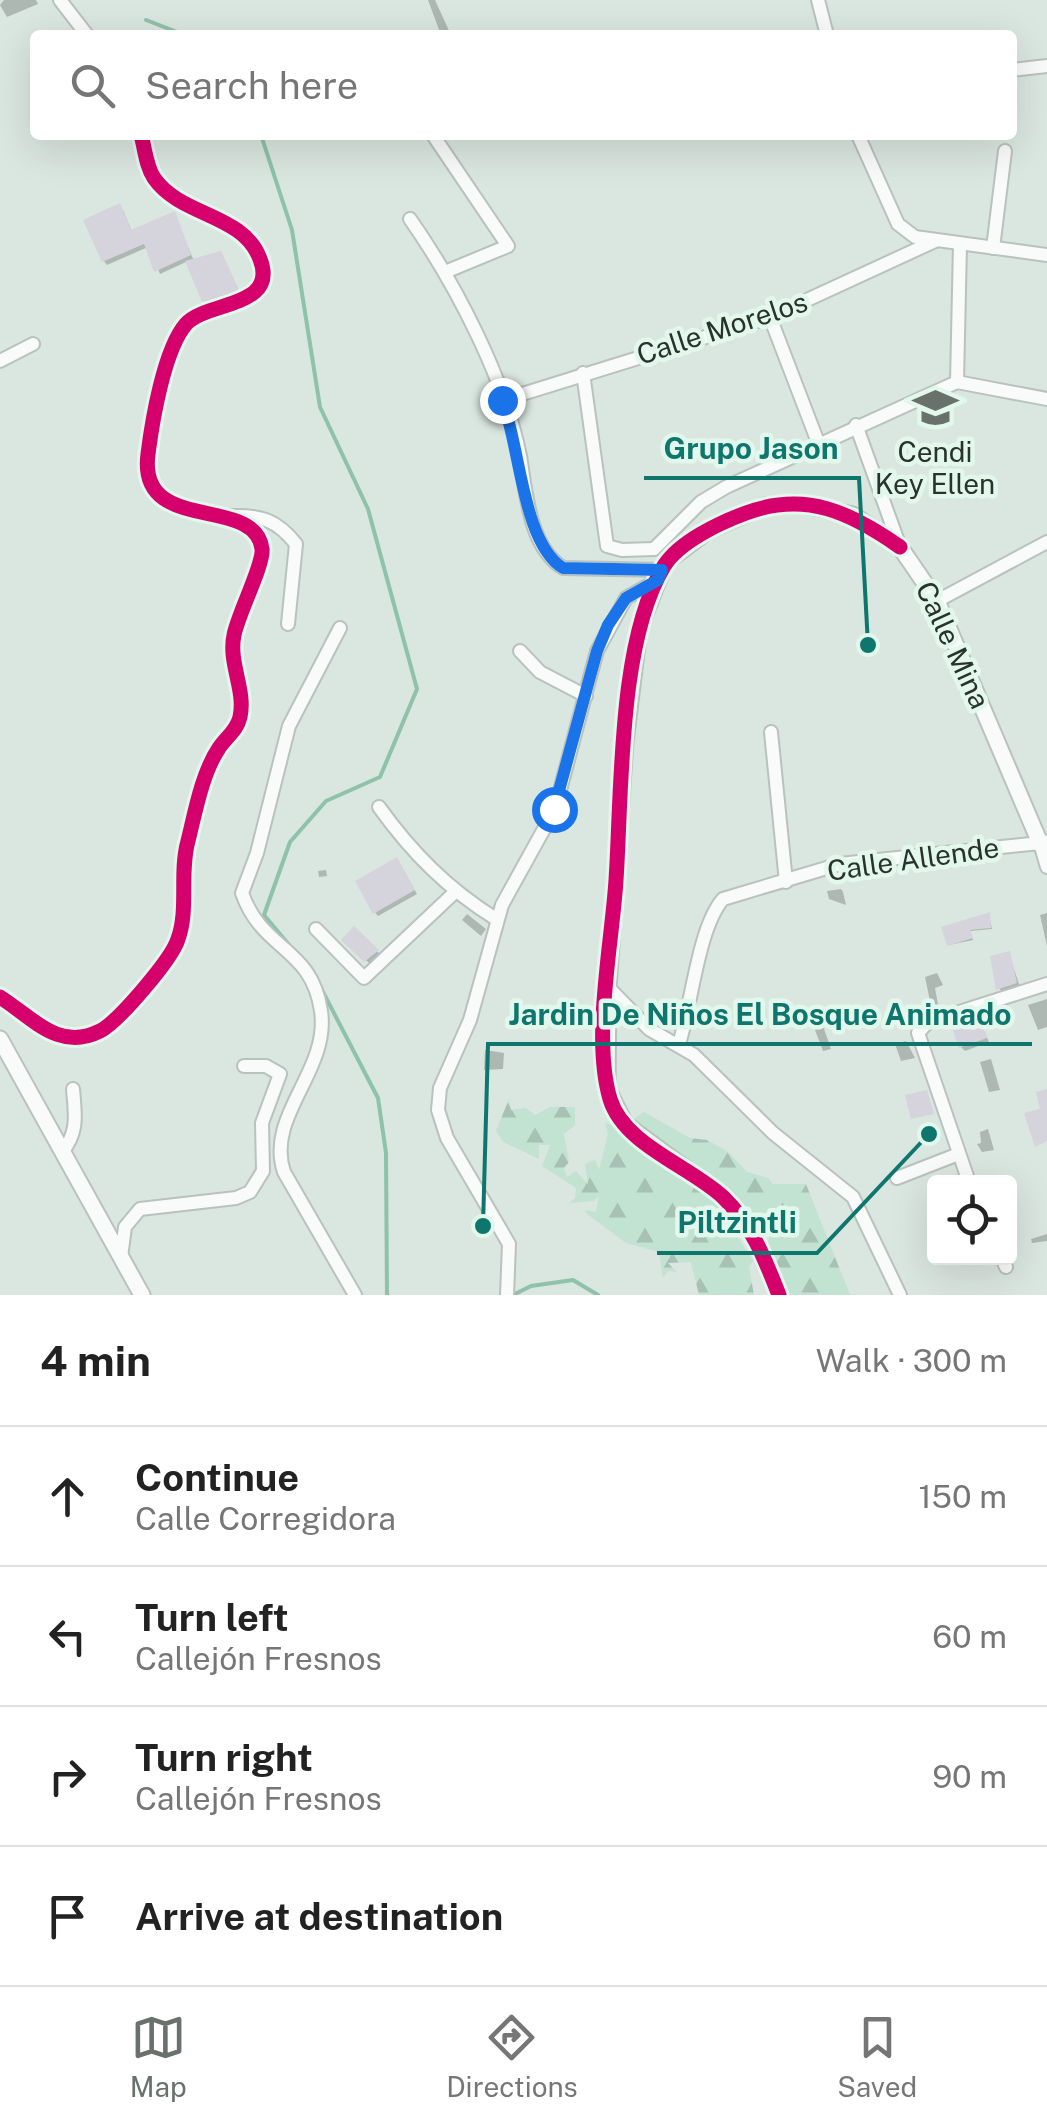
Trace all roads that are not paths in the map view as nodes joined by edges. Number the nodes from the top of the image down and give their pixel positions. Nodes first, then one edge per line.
1 (60, 0) edge
2 (818, 0) edge
3 (83, 30) edge
4 (826, 30) edge
5 (1047, 66) edge
6 (1017, 69) edge
7 (142, 140) edge
8 (435, 140) edge
9 (860, 140) edge
10 (1005, 150) dead end
11 (410, 219) dead end
12 (935, 241) junction
13 (960, 244) junction
14 (993, 248) junction
15 (1047, 254) edge
16 (445, 272) junction
17 (770, 317) junction
18 (33, 344) dead end
19 (0, 361) edge
20 (582, 373) junction
21 (958, 382) junction
22 (1047, 399) edge
23 (502, 400) junction
24 (856, 425) junction
25 (819, 445) junction
26 (221, 516) junction
27 (1047, 542) edge
28 (900, 547) junction
29 (654, 548) junction
30 (662, 571) junction
31 (937, 601) junction
32 (288, 624) dead end
33 (340, 628) dead end
34 (520, 651) dead end
35 (586, 696) junction
36 (771, 732) dead end
37 (379, 806) dead end
38 (1044, 843) edge
39 (1047, 867) edge
40 (786, 882) junction
41 (454, 892) junction
42 (496, 918) junction
43 (316, 929) dead end
44 (1047, 984) edge
45 (608, 987) junction
46 (0, 998) edge
47 (0, 1039) edge
48 (679, 1044) junction
49 (244, 1066) dead end
50 (73, 1089) dead end
51 (62, 1152) junction
52 (956, 1155) junction
53 (965, 1175) edge
54 (897, 1178) dead end
55 (121, 1257) junction
56 (142, 1295) edge
57 (355, 1295) edge
58 (507, 1295) edge
59 (779, 1295) edge
60 (900, 1295) edge

1 - 3 street
2 - 4 street
5 - 6 street
7 - 26 street
8 - 16 street
9 - 12 street
10 - 14 street
11 - 16 street
12 - 13 street
12 - 17 street, Calle Morelos
13 - 14 street
13 - 21 street
14 - 15 street
16 - 23 street
17 - 20 street, Calle Morelos
17 - 25 street
18 - 19 street
20 - 23 street, Calle Morelos
20 - 29 street
21 - 22 street
21 - 24 street
23 - 30 street
24 - 25 street
24 - 28 street, Calle Mina
25 - 29 street
26 - 32 street
26 - 46 street
27 - 31 street
28 - 30 street
28 - 31 street, Calle Mina
29 - 30 street
30 - 35 street
30 - 45 street
31 - 38 street, Calle Mina
33 - 57 street
34 - 35 street
35 - 42 street
36 - 40 street
37 - 41 street
38 - 39 street, Calle Mina
38 - 40 street, Calle Allende
40 - 48 street, Calle Allende
41 - 42 street
41 - 43 street
42 - 58 street
44 - 52 street
45 - 48 street
45 - 59 street
47 - 51 street
48 - 60 street
49 - 55 street
50 - 51 street
51 - 55 street
52 - 53 street
52 - 54 street
55 - 56 street

